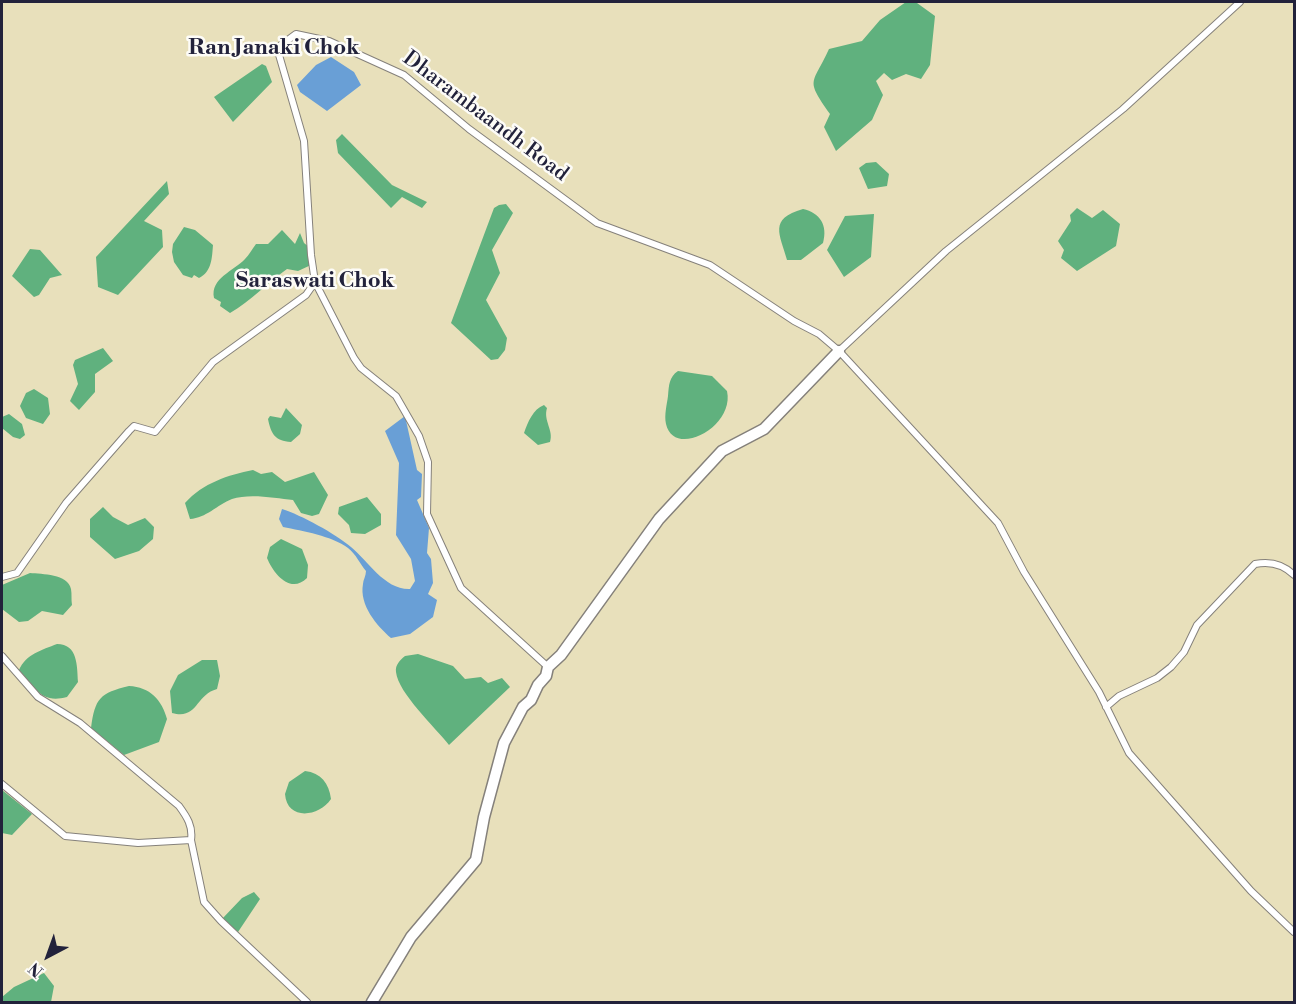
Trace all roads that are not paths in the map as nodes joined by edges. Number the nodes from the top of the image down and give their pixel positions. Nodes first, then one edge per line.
1 (1240, 2) edge
2 (315, 282) junction
3 (839, 351) junction
4 (1294, 575) edge
5 (2, 577) edge
6 (2, 656) edge
7 (548, 667) junction
8 (1106, 707) junction
9 (2, 784) edge
10 (191, 840) junction
11 (1294, 932) edge
12 (307, 1002) edge
13 (372, 1002) edge

1 - 3 street
2 - 3 street, Dharambaandh Road
2 - 5 street
2 - 7 street, Dharambaandh Road
3 - 7 main road
3 - 8 street
4 - 8 street
6 - 10 street
7 - 13 main road
8 - 11 street
9 - 10 street
10 - 12 street

